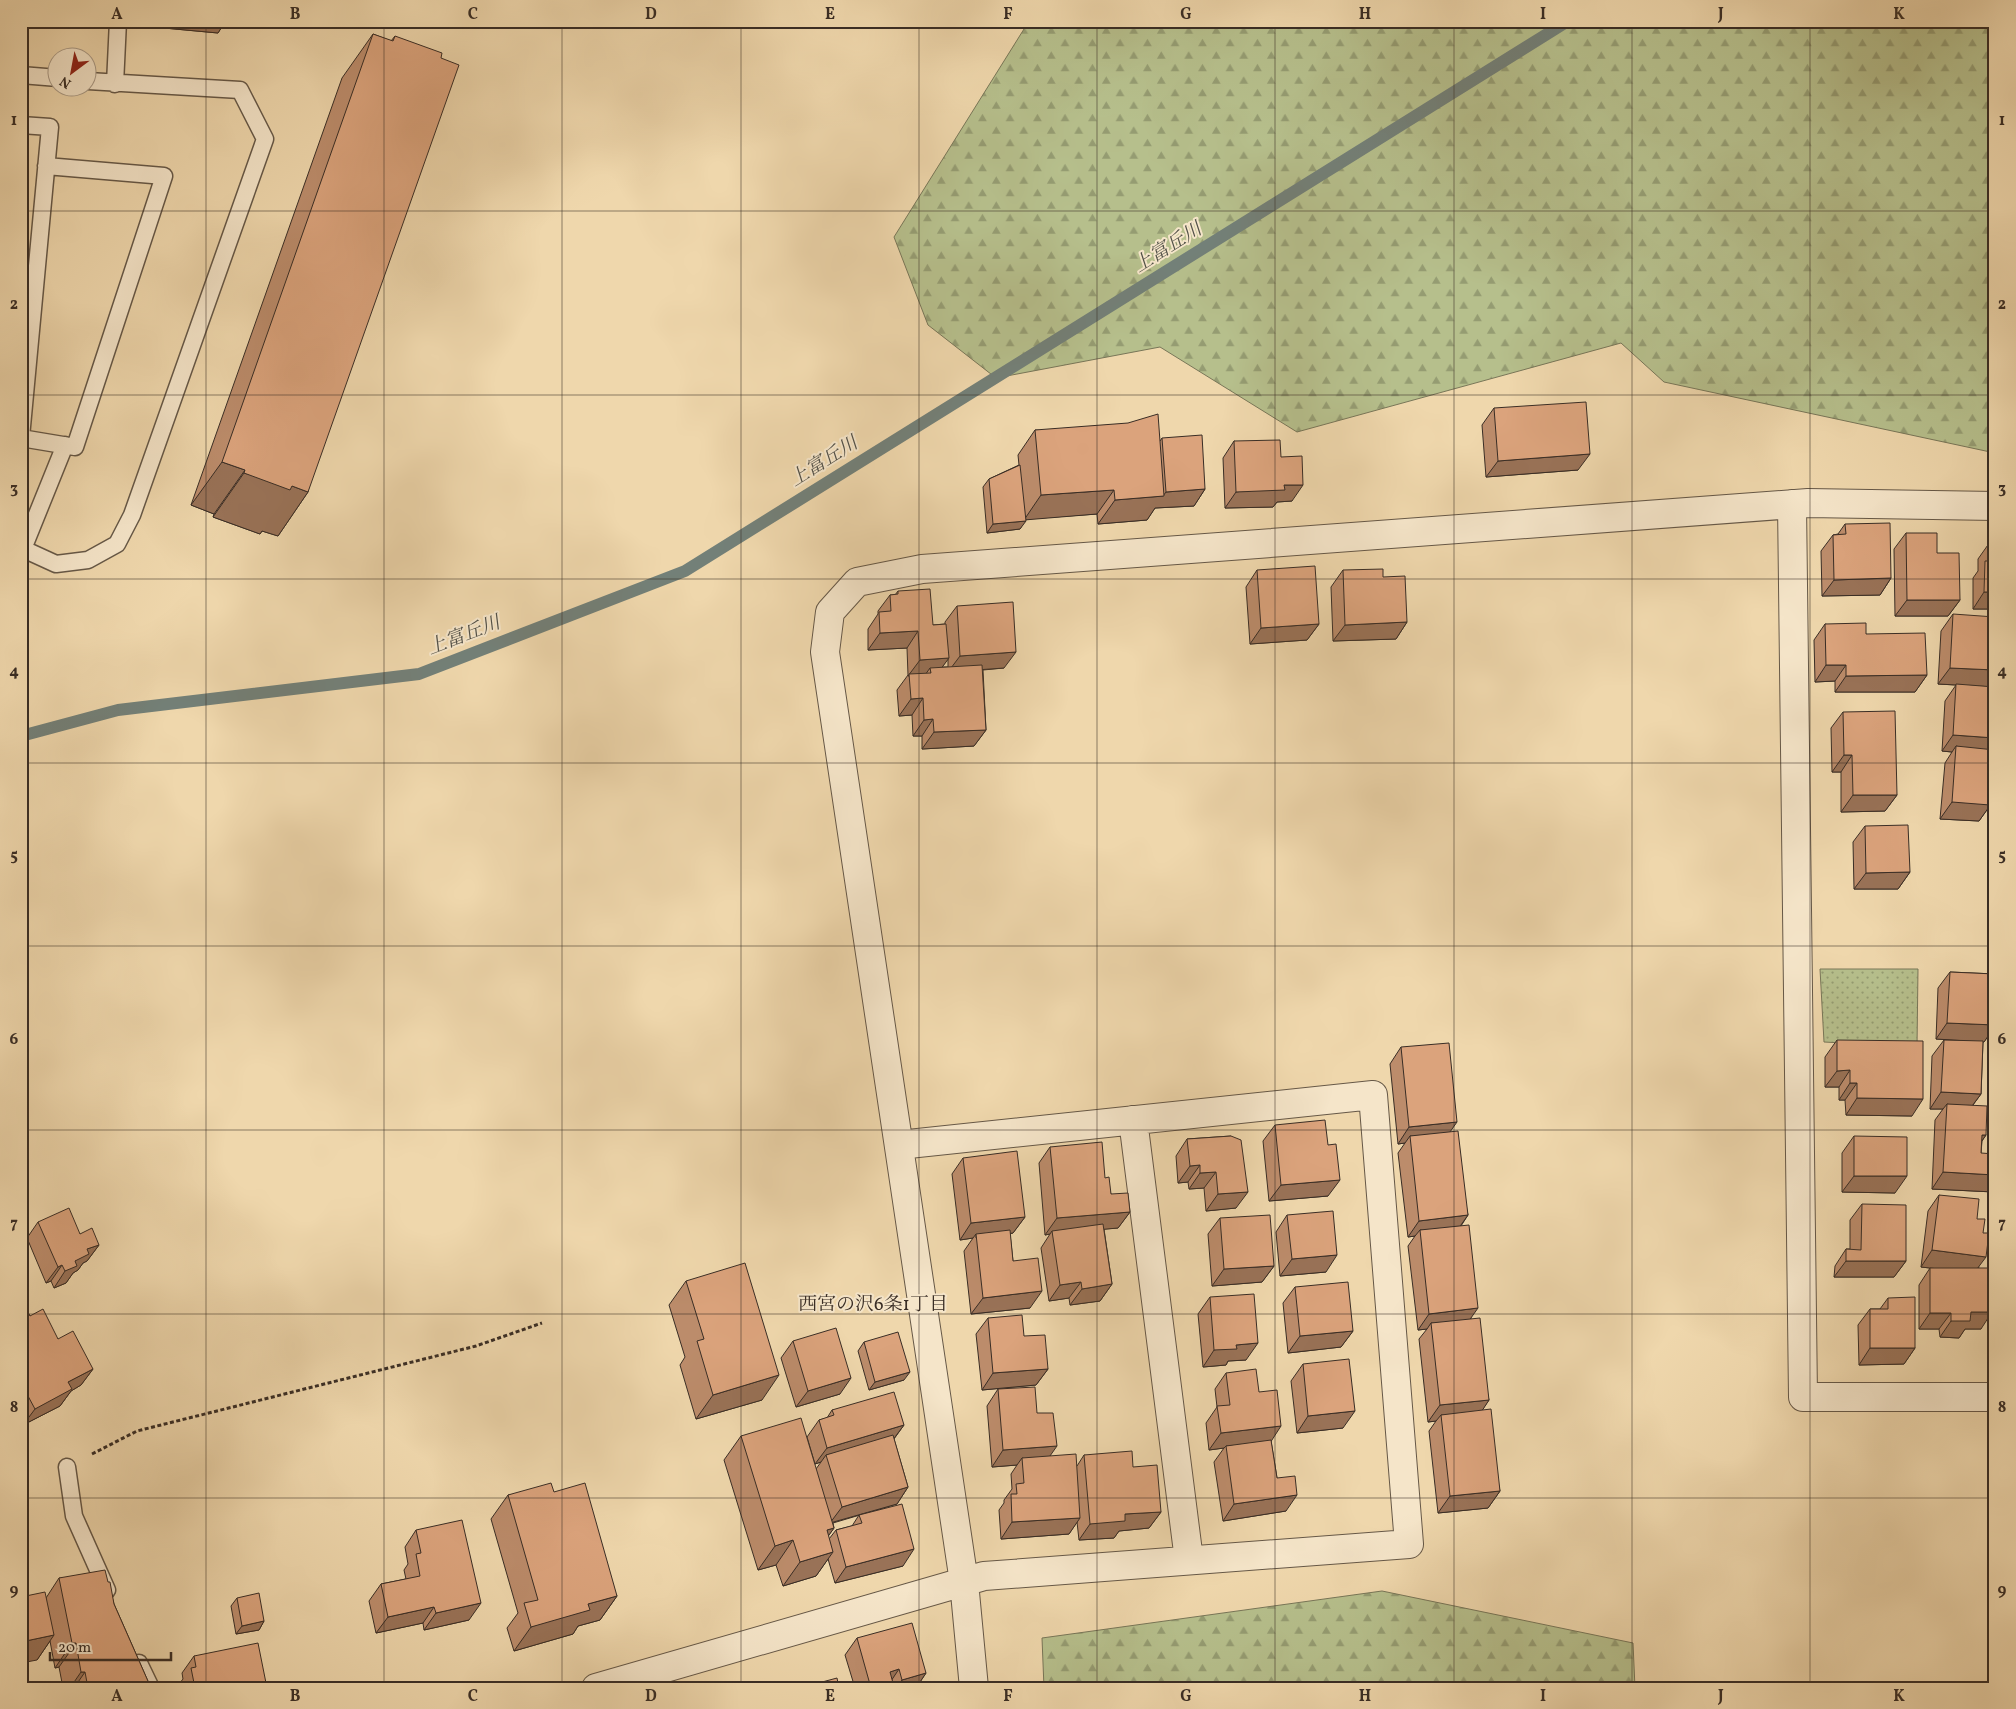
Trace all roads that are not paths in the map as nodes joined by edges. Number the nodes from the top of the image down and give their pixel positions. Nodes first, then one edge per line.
1 (118, 21) edge
2 (21, 75) edge
3 (48, 77) edge
4 (98, 82) edge
5 (115, 84) junction
6 (21, 125) edge
7 (46, 166) junction
8 (21, 437) edge
9 (65, 445) junction
10 (1792, 504) junction
11 (1995, 506) edge
12 (22, 549) edge
13 (1133, 1120) junction
14 (899, 1145) junction
15 (1995, 1397) edge
16 (67, 1467) road end
17 (1189, 1560) junction
18 (964, 1582) junction
19 (114, 1606) edge
20 (133, 1652) edge
21 (152, 1688) edge
22 (596, 1688) edge
23 (974, 1688) edge

1 - 5 lane
2 - 3 lane
4 - 5 lane
5 - 12 lane
6 - 7 lane
7 - 8 lane
7 - 9 lane
8 - 9 lane
9 - 12 lane
10 - 11 street
10 - 14 street
10 - 15 street
13 - 14 street
13 - 17 street
13 - 17 street
14 - 18 street
16 - 19 lane
17 - 18 street
18 - 22 street
18 - 23 street
20 - 21 lane

